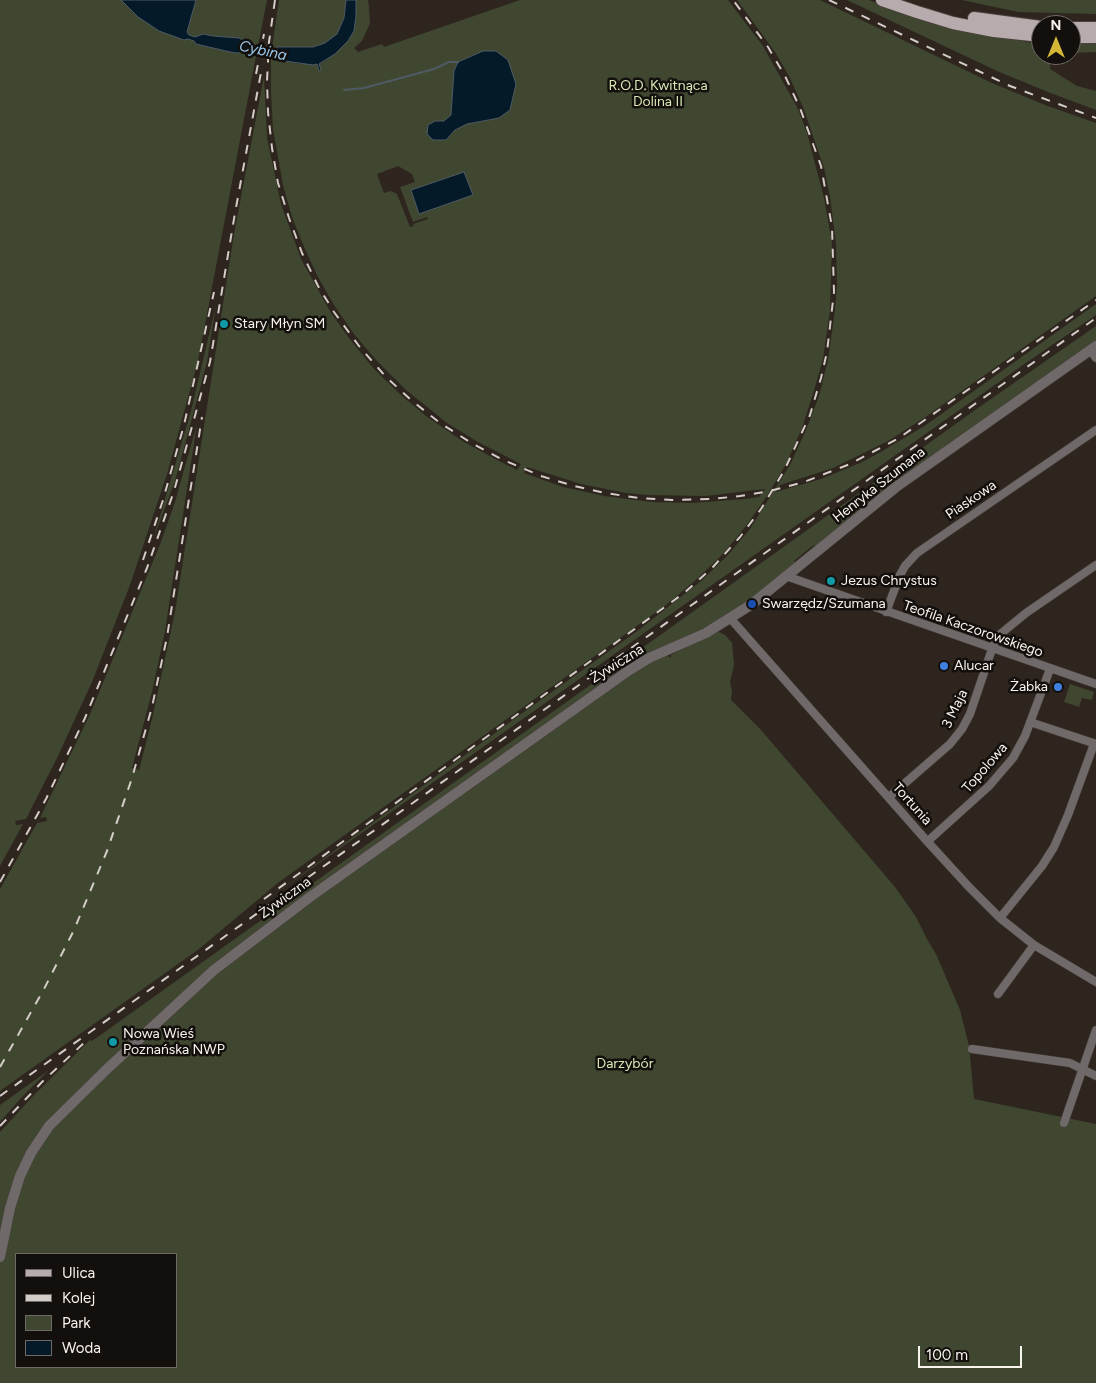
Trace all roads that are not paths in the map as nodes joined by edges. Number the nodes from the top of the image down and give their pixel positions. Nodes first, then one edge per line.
1 (882, 0) edge
2 (907, 0) edge
3 (1031, 26) edge
4 (1081, 28) edge
5 (1096, 28) edge
6 (1031, 35) edge
7 (1081, 37) edge
8 (1096, 37) edge
9 (1094, 351) edge
10 (1096, 430) edge
11 (1096, 565) edge
12 (786, 576) junction
13 (886, 612) junction
14 (730, 618) junction
15 (680, 646) joint
16 (992, 649) junction
17 (1050, 669) junction
18 (1096, 684) edge
19 (1030, 722) junction
20 (1095, 744) edge
21 (888, 797) junction
22 (928, 841) junction
23 (1000, 918) junction
24 (1034, 945) junction
25 (1096, 982) edge
26 (998, 994) dead end
27 (1096, 1030) edge
28 (972, 1049) dead end
29 (1083, 1068) junction
30 (1096, 1076) edge
31 (1064, 1123) dead end
32 (0, 1257) edge

1 - 6 main road
2 - 3 main road
4 - 5 main road
7 - 8 main road
9 - 12 street, Henryka Szumana
10 - 13 street, Piaskowa
11 - 16 street, 3 Maja
12 - 13 street, Teofila Kaczorowskiego
12 - 14 street, Henryka Szumana
13 - 16 street, Teofila Kaczorowskiego
14 - 15 street, Henryka Szumana
14 - 21 street, Tortunia
15 - 32 street, Żywiczna
16 - 17 street, Teofila Kaczorowskiego
16 - 21 street, 3 Maja
17 - 18 street, Teofila Kaczorowskiego
17 - 19 street, Topolowa
19 - 20 street
19 - 22 street, Topolowa
20 - 23 street
21 - 22 street, Tortunia
22 - 23 street, Tortunia
23 - 24 street, Tortunia
24 - 25 street, Tortunia
24 - 26 street
27 - 29 street
28 - 29 street
29 - 30 street
29 - 31 street

